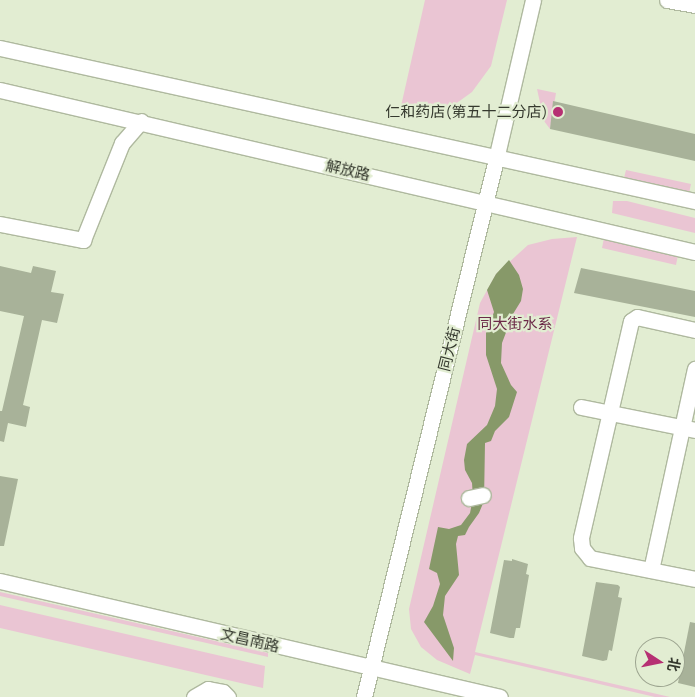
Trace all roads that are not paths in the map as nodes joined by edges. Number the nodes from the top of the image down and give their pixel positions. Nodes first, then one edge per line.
1 (533, 0) edge
2 (667, 0) edge
3 (694, 3) edge
4 (0, 48) edge
5 (0, 90) edge
6 (141, 121) junction
7 (496, 159) junction
8 (695, 200) edge
9 (486, 202) junction
10 (0, 224) edge
11 (695, 252) edge
12 (695, 330) edge
13 (695, 369) edge
14 (581, 408) dead end
15 (609, 414) junction
16 (689, 429) edge
17 (651, 570) junction
18 (695, 579) edge
19 (0, 581) edge
20 (371, 667) junction
21 (194, 697) edge
22 (228, 697) edge
23 (364, 697) edge
24 (500, 697) edge

1 - 7 street, 同大街
2 - 3 street
4 - 7 street
5 - 6 street, 解放路
6 - 9 street, 解放路
6 - 10 street
7 - 8 street
7 - 9 street, 同大街
9 - 11 street, 解放路
9 - 20 street, 同大街
12 - 15 street
13 - 16 street
14 - 15 street
15 - 16 street
15 - 17 street
16 - 17 street
17 - 18 street
19 - 20 street, 文昌南路
20 - 23 street, 同大街
20 - 24 street, 文昌南路
21 - 22 street

